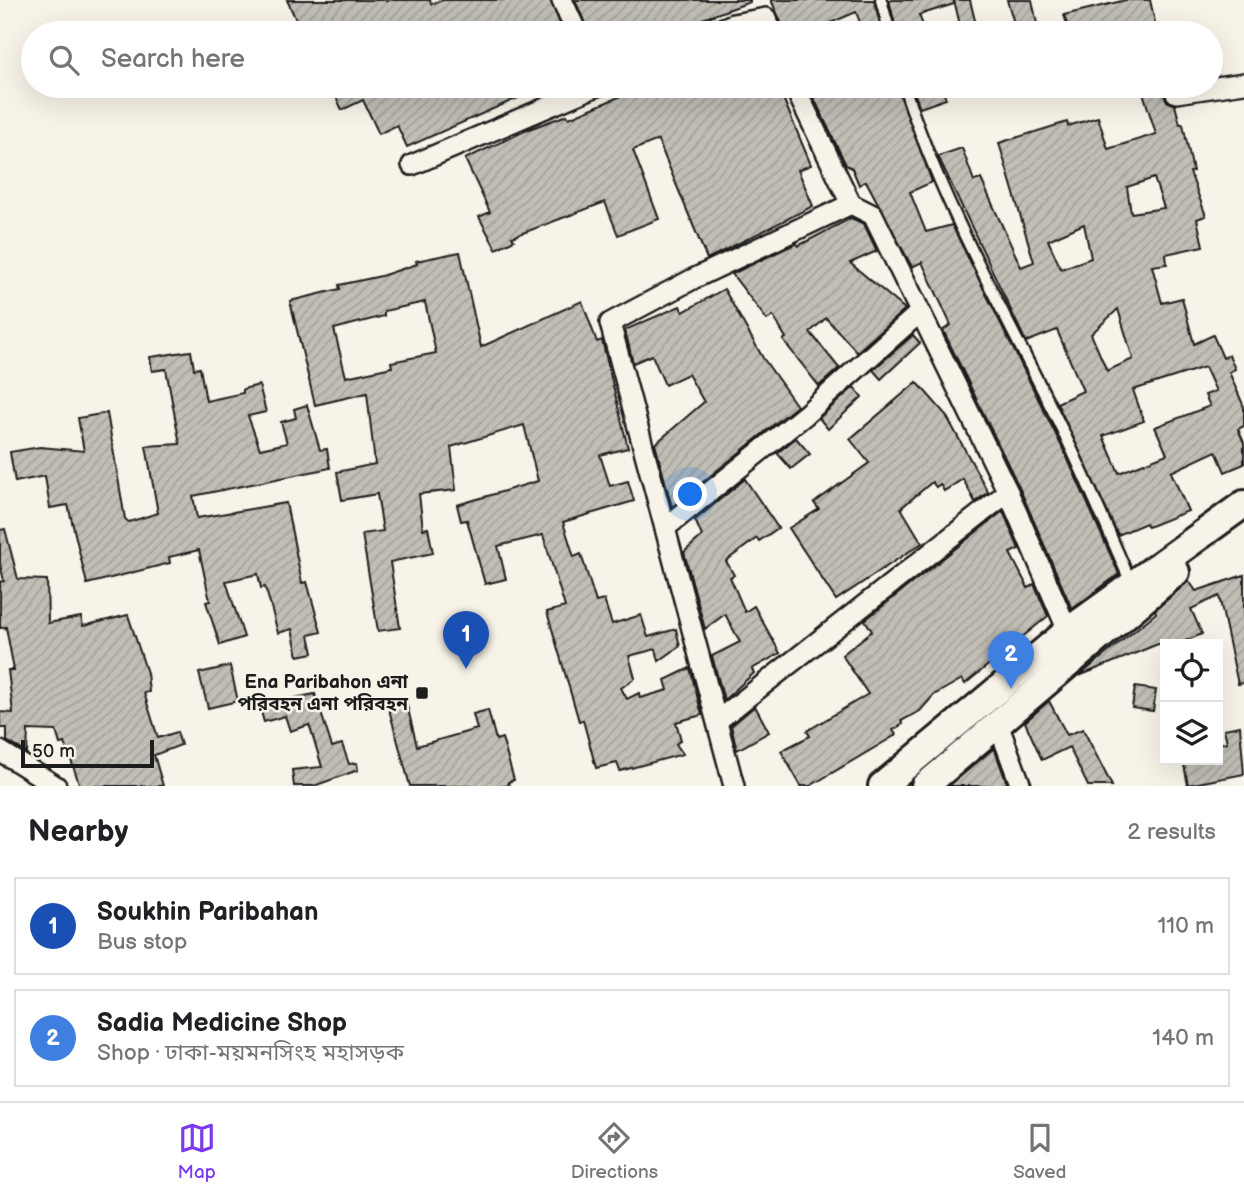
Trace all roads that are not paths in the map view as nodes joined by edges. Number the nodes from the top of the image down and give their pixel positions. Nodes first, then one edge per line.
1 (562, 0) edge
2 (881, 0) edge
3 (572, 21) edge
4 (750, 21) edge
5 (767, 21) edge
6 (887, 21) edge
7 (1244, 82) edge
8 (1223, 85) edge
9 (569, 98) edge
10 (800, 98) edge
11 (908, 98) edge
12 (412, 165) dead end
13 (851, 204) junction
14 (919, 313) junction
15 (1008, 492) junction
16 (1244, 504) edge
17 (1244, 526) edge
18 (665, 528) junction
19 (1131, 583) junction
20 (1068, 631) junction
21 (716, 720) junction
22 (998, 724) junction
23 (0, 751) edge
24 (55, 786) edge
25 (734, 786) edge
26 (882, 786) edge
27 (925, 786) edge
28 (1021, 786) edge

1 - 3 street
2 - 6 lane
4 - 5 street
7 - 8 street
9 - 12 street
10 - 13 street
11 - 19 lane
13 - 14 street
13 - 18 street
14 - 15 street
14 - 18 street
15 - 20 street
15 - 21 street
16 - 19 main road
17 - 22 main road
18 - 21 street
19 - 20 main road
20 - 26 main road
21 - 25 street
22 - 27 main road
22 - 28 street
23 - 24 street

